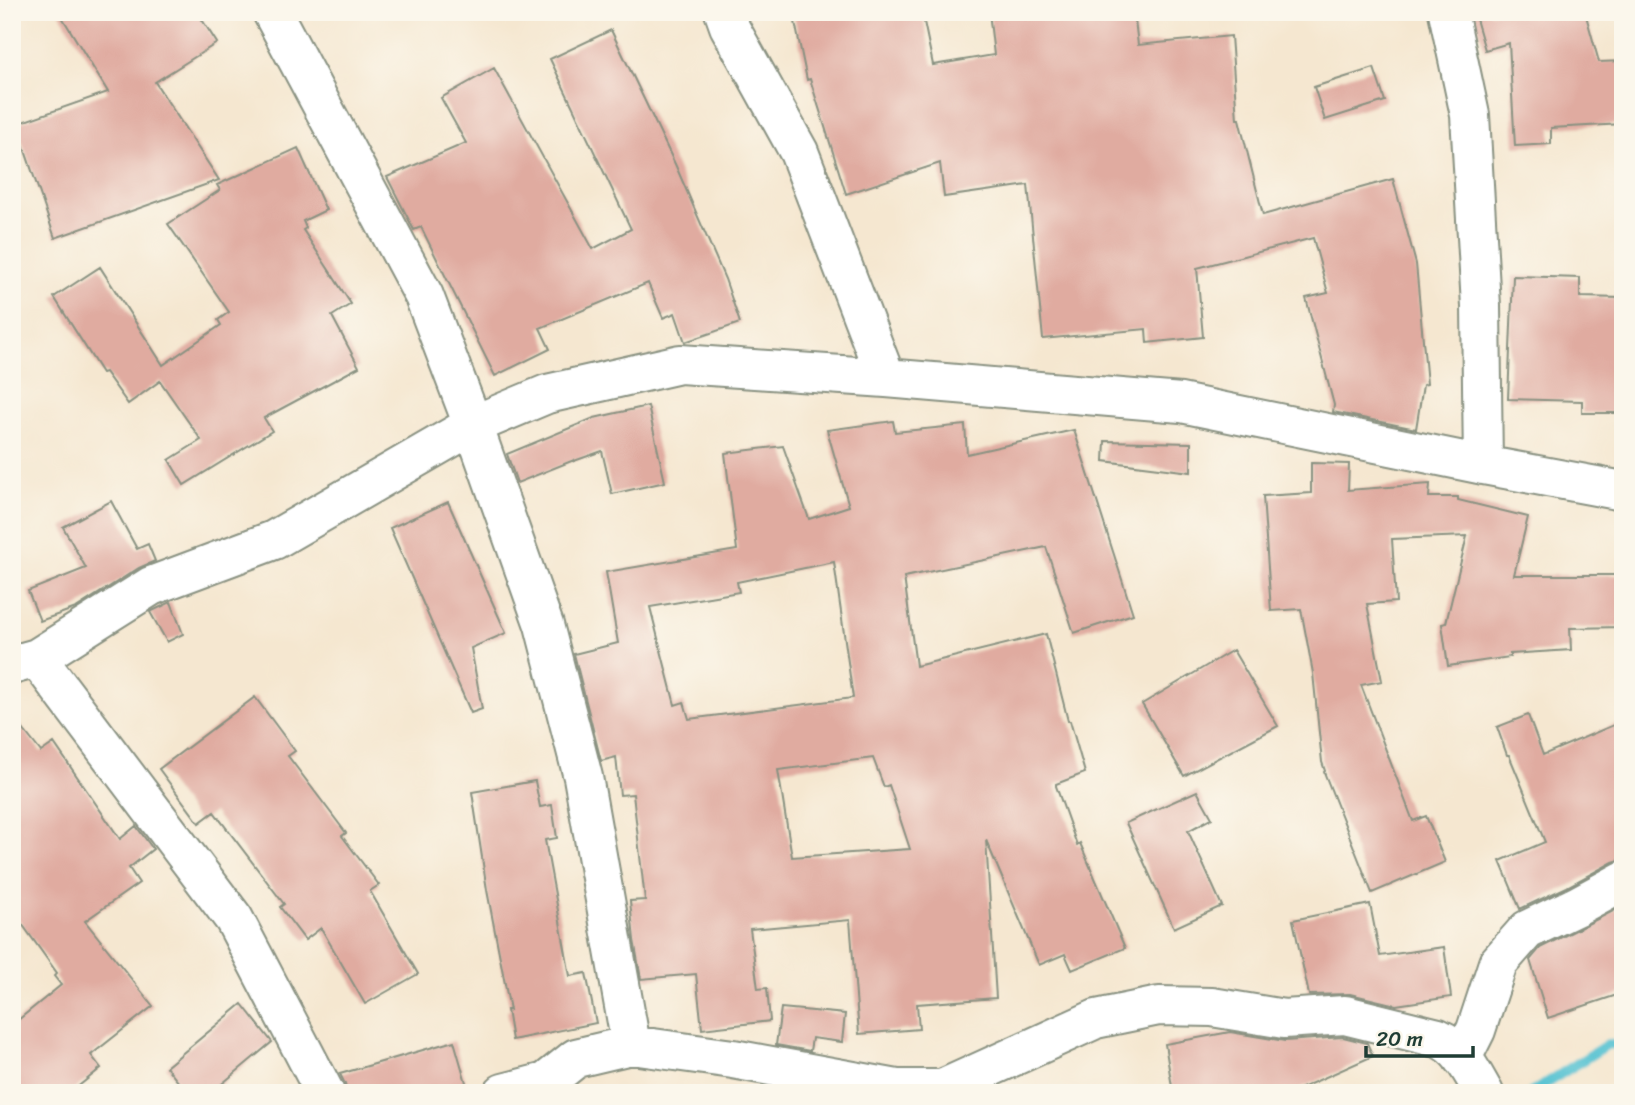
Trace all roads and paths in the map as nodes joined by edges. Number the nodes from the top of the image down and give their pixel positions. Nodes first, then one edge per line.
1 (272, 12) edge
2 (724, 12) edge
3 (1448, 12) edge
4 (886, 378) junction
5 (473, 425) junction
6 (1483, 465) junction
7 (1623, 491) edge
8 (25, 662) edge
9 (1623, 881) edge
10 (631, 1045) junction
11 (1462, 1058) junction
12 (325, 1093) edge
13 (503, 1093) edge
14 (1484, 1093) edge

1 - 5 street
2 - 4 street
3 - 6 street
4 - 5 street
4 - 6 street
5 - 8 street
5 - 10 street
6 - 7 street
8 - 12 street
9 - 11 street
10 - 11 street
10 - 13 street
11 - 14 street

